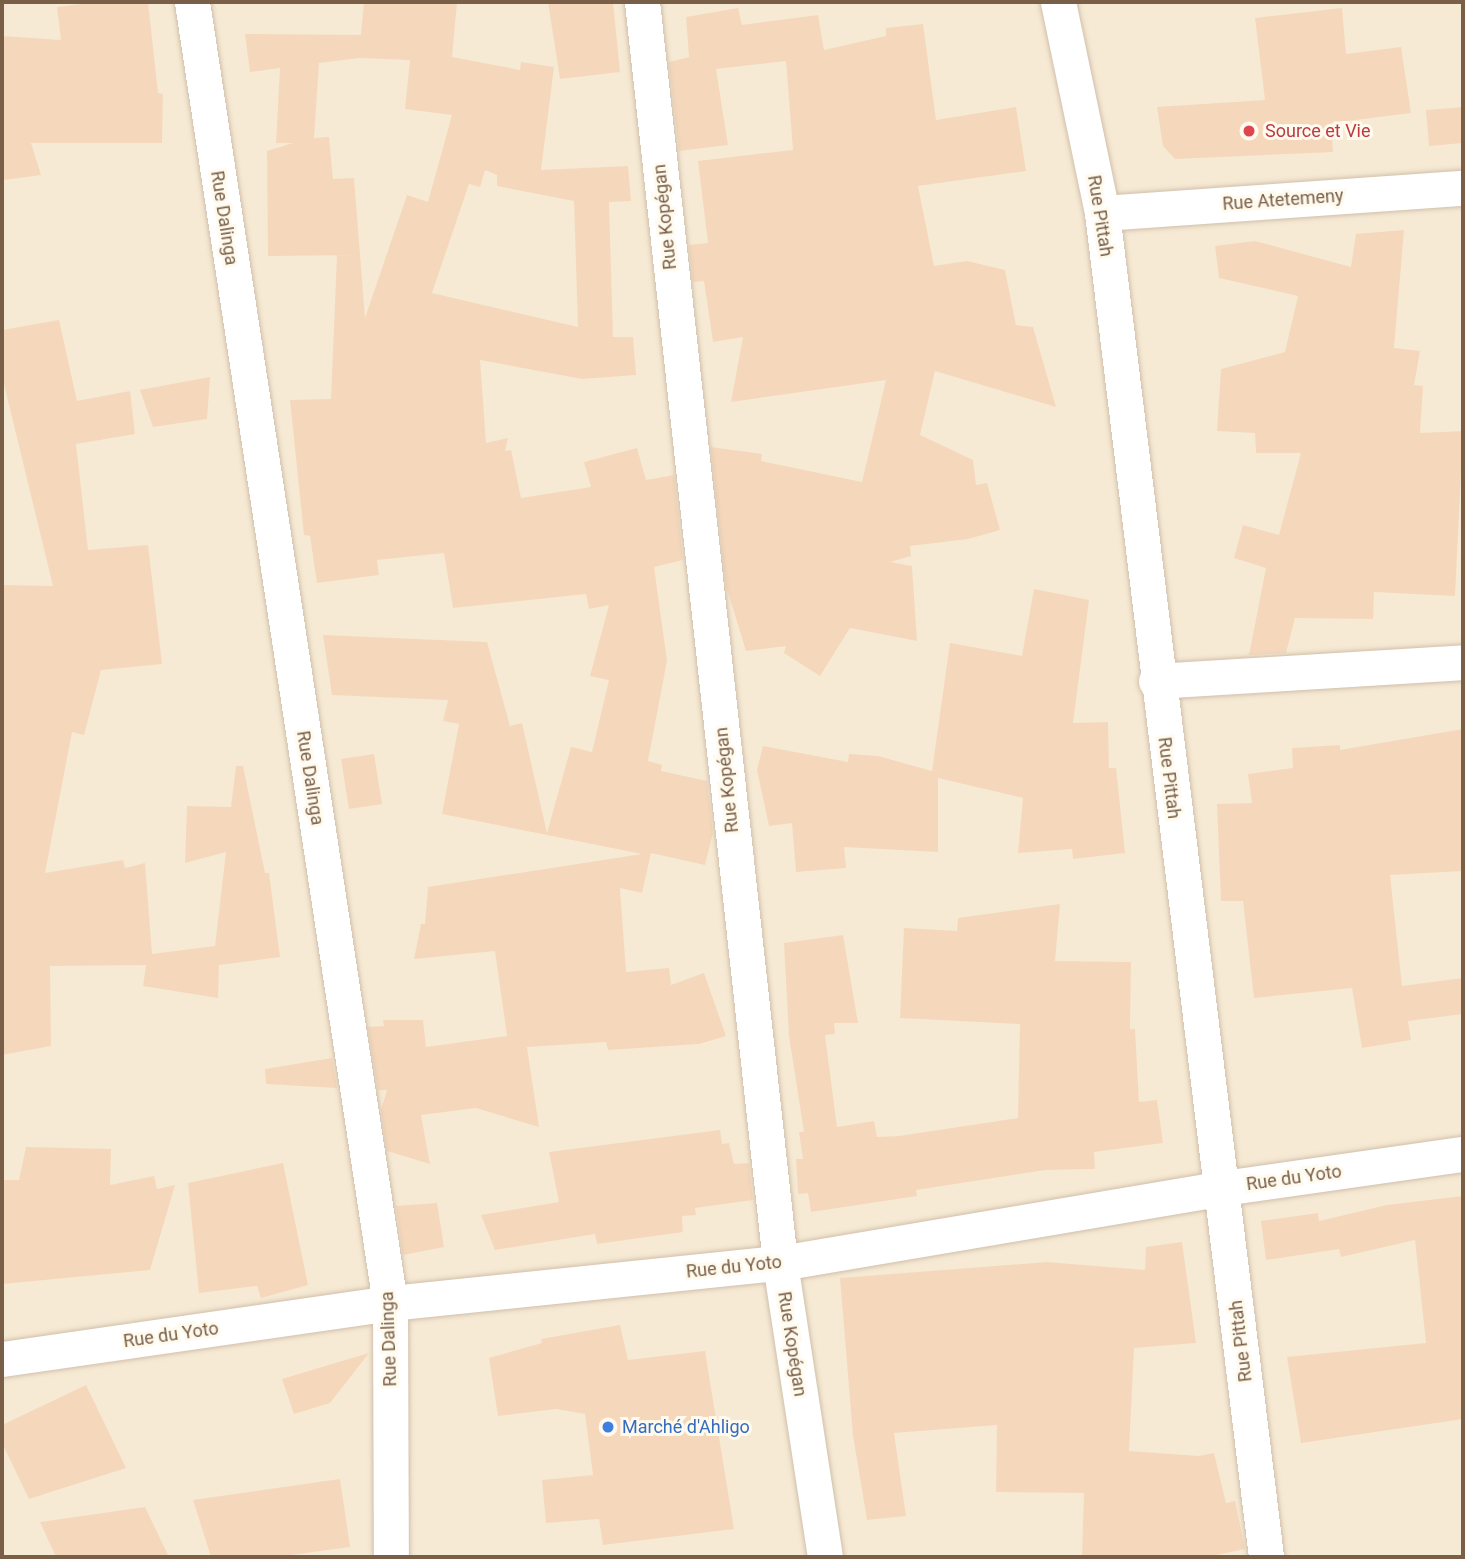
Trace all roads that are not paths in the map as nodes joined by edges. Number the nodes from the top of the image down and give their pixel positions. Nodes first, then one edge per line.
1 (192, 2) edge
2 (642, 2) edge
3 (1058, 2) edge
4 (1463, 188) edge
5 (1102, 213) junction
6 (1463, 662) edge
7 (1156, 681) junction
8 (1463, 1154) edge
9 (1223, 1188) junction
10 (780, 1263) junction
11 (390, 1303) junction
12 (2, 1359) edge
13 (391, 1557) edge
14 (825, 1557) edge
15 (1266, 1557) edge

1 - 11 street, Rue Dalinga
2 - 10 street, Rue Kopégan
3 - 5 street, Rue Pittah
4 - 5 street, Rue Atetemeny
5 - 7 street, Rue Pittah
6 - 7 street
7 - 9 street, Rue Pittah
8 - 9 street, Rue du Yoto
9 - 10 street, Rue du Yoto
9 - 15 street, Rue Pittah
10 - 11 street, Rue du Yoto
10 - 14 street, Rue Kopégan
11 - 12 street, Rue du Yoto
11 - 13 street, Rue Dalinga

